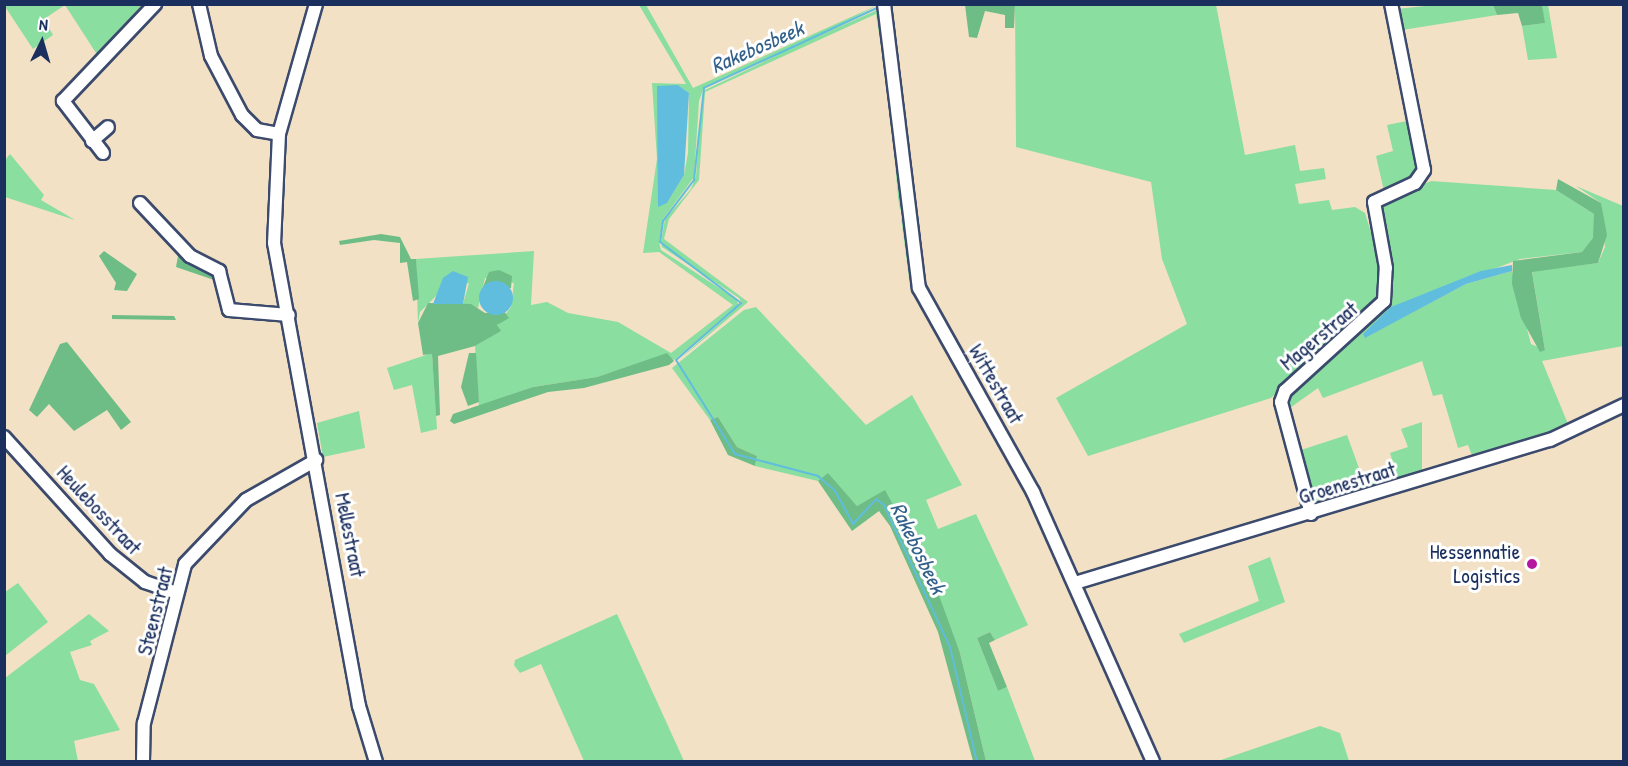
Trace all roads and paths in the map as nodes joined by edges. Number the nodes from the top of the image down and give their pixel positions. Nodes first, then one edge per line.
1 (155, 4) edge
2 (199, 4) edge
3 (316, 4) edge
4 (884, 4) edge
5 (1391, 4) edge
6 (108, 127) dead end
7 (275, 134) junction
8 (92, 141) junction
9 (103, 153) dead end
10 (140, 203) dead end
11 (289, 315) junction
12 (1623, 405) edge
13 (4, 437) edge
14 (316, 460) junction
15 (1311, 514) junction
16 (1075, 583) junction
17 (177, 593) junction
18 (143, 762) edge
19 (376, 762) edge
20 (1153, 762) edge

1 - 8 street
2 - 7 street
3 - 7 street
4 - 16 street, Wittestraat
5 - 15 street, Magerstraat
6 - 8 street
7 - 11 street, Mellestraat
8 - 9 street
10 - 11 street
11 - 14 street, Mellestraat
12 - 15 street, Groenestraat
13 - 17 street, Heulebosstraat
14 - 17 street, Steenstraat
14 - 19 street, Mellestraat
15 - 16 street, Groenestraat
16 - 20 street, Wittestraat
17 - 18 street, Steenstraat

